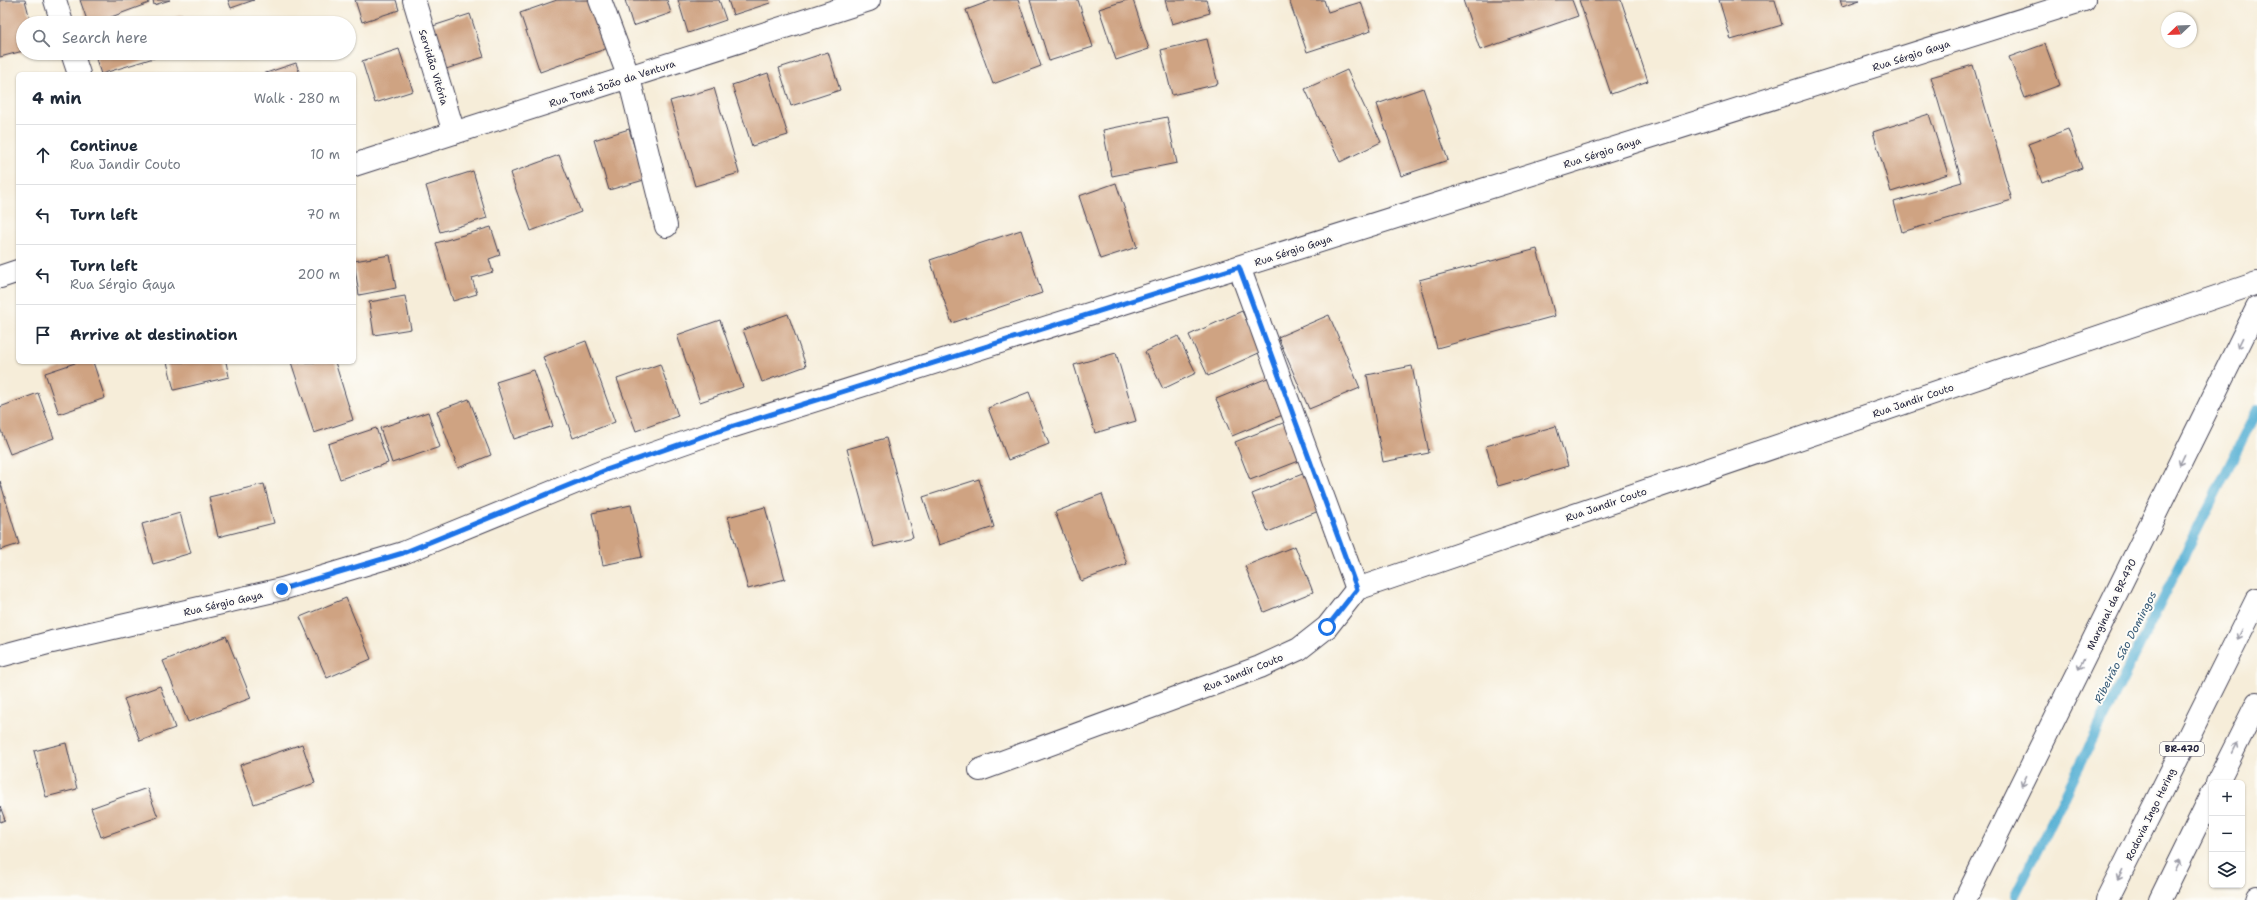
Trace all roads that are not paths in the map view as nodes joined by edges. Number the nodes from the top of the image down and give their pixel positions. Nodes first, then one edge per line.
1 (55, 0) edge
2 (414, 0) edge
3 (600, 0) edge
4 (869, 0) edge
5 (2084, 0) edge
6 (811, 9) edge
7 (60, 16) edge
8 (74, 60) edge
9 (77, 72) edge
10 (629, 78) junction
11 (454, 133) junction
12 (356, 164) edge
13 (666, 226) dead end
14 (1239, 267) junction
15 (16, 272) edge
16 (0, 277) edge
17 (2257, 283) edge
18 (2257, 308) edge
19 (1357, 589) junction
20 (2257, 599) edge
21 (0, 656) edge
22 (2257, 703) edge
23 (980, 770) dead end
24 (2218, 780) edge
25 (2209, 800) edge
26 (2257, 897) edge
27 (1965, 900) edge
28 (2107, 900) edge
29 (2160, 900) edge
30 (2256, 900) edge

1 - 7 main road
2 - 11 main road, Servidão Vitória
3 - 10 main road
4 - 6 main road, Rua Tomé João da Ventura
5 - 14 main road, Rua Sérgio Gaya
6 - 10 main road, Rua Tomé João da Ventura
8 - 9 main road
10 - 11 main road, Rua Tomé João da Ventura
10 - 13 main road
11 - 12 main road, Rua Tomé João da Ventura
14 - 19 main road
14 - 21 main road, Rua Sérgio Gaya
15 - 16 main road
17 - 19 main road, Rua Jandir Couto
18 -> 27 main road, Marginal da BR-470
19 - 23 main road, Rua Jandir Couto
20 -> 28 main road, Rodovia Ingo Hering / BR-470
24 -> 22 main road
29 -> 25 main road
26 - 30 main road

